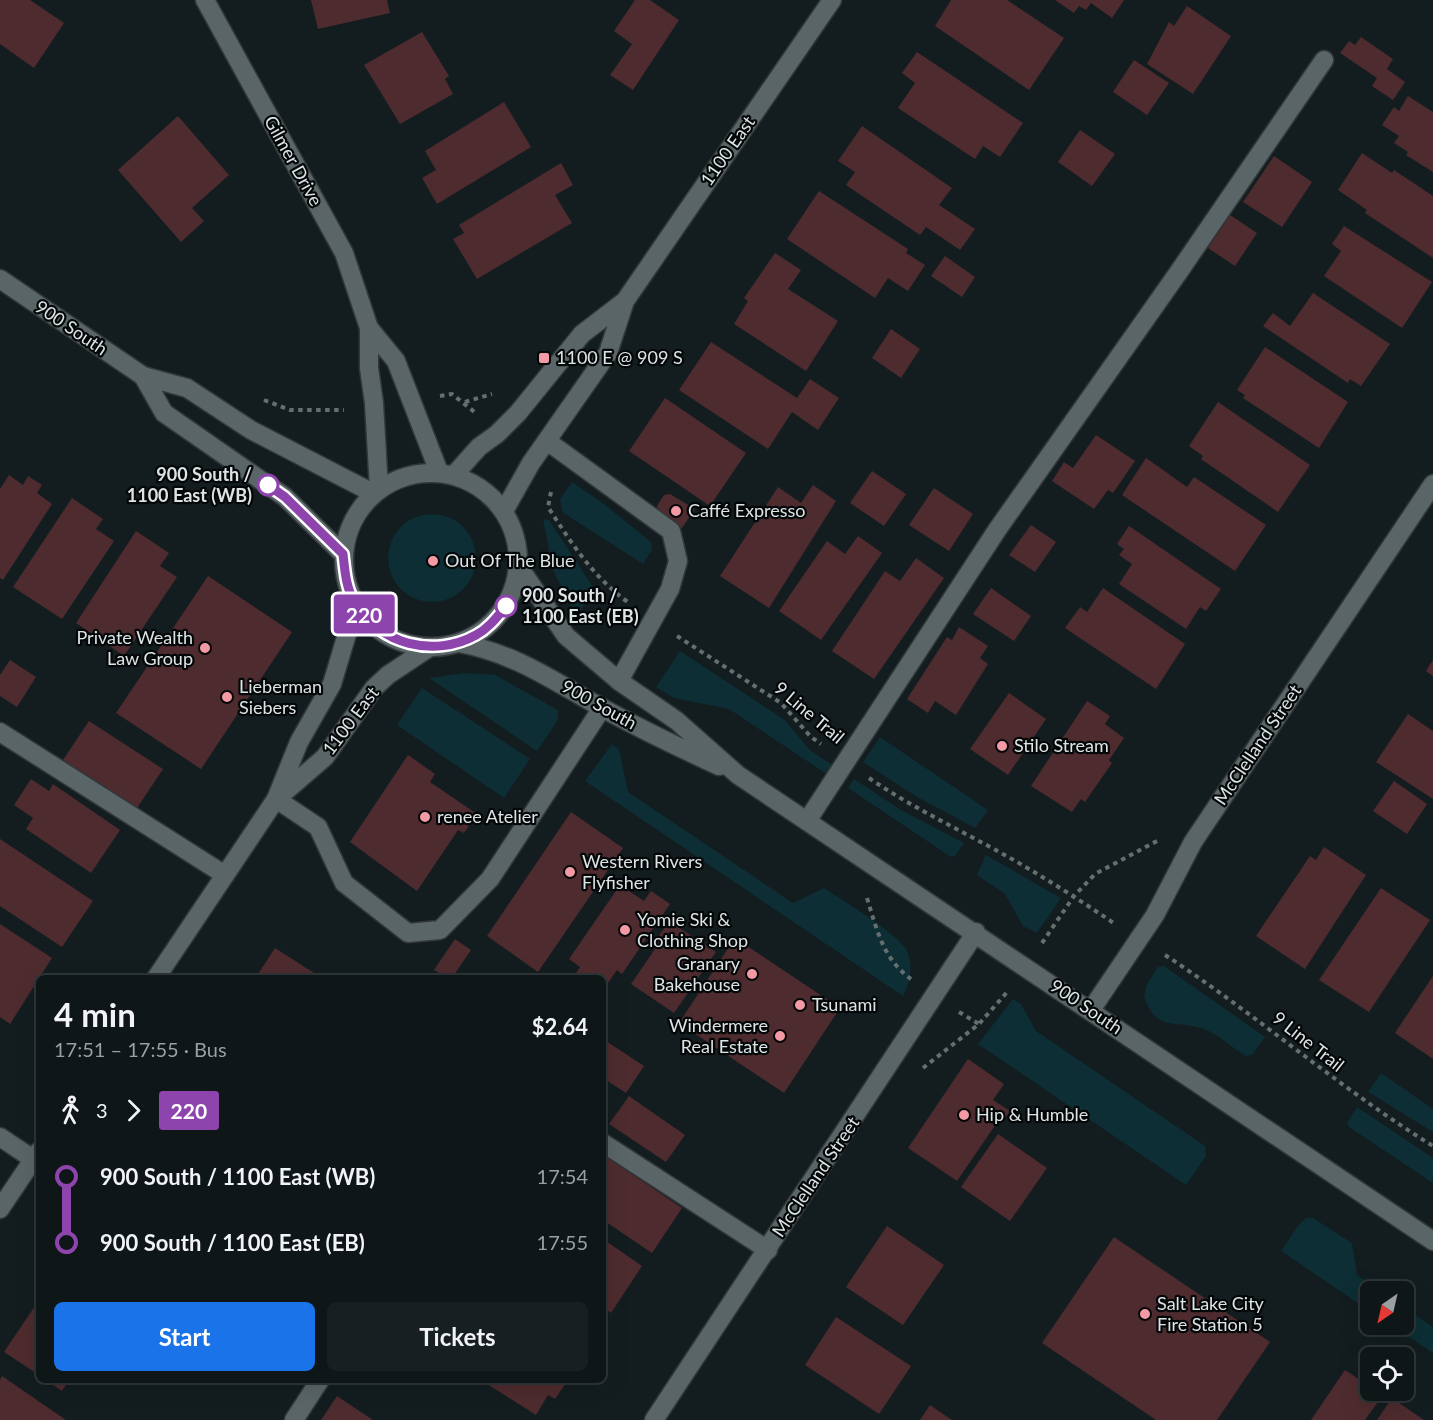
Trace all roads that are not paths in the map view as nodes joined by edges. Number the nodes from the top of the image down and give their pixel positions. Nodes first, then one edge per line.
1 (205, 0) edge
2 (832, 0) edge
3 (1324, 60) dead end
4 (0, 279) edge
5 (625, 301) junction
6 (369, 328) junction
7 (143, 376) junction
8 (547, 441) junction
9 (446, 474) junction
10 (1433, 484) edge
11 (376, 491) junction
12 (504, 512) junction
13 (343, 554) junction
14 (519, 567) junction
15 (356, 604) junction
16 (459, 643) junction
17 (430, 647) junction
18 (619, 681) junction
19 (602, 708) junction
20 (0, 732) edge
21 (738, 775) junction
22 (276, 799) junction
23 (807, 821) junction
24 (225, 875) junction
25 (976, 932) junction
26 (158, 975) edge
27 (1091, 1010) junction
28 (0, 1137) edge
29 (606, 1145) edge
30 (36, 1155) edge
31 (0, 1209) edge
32 (1433, 1241) edge
33 (768, 1250) junction
34 (318, 1383) edge
35 (294, 1420) edge
36 (654, 1420) edge

1 - 6 street, Gilmer Drive
2 - 5 street, 1100 East
3 - 23 street
4 - 7 street, 900 South
5 - 8 street, 1100 East
5 - 9 street, 1100 East
6 - 9 street, Gilmer Drive
6 - 11 street, Gilmer Drive
7 - 11 street, 900 South
7 - 13 street, 900 South
8 - 12 street, 1100 East
8 - 18 street
9 - 11 street
9 - 12 street
10 - 27 street, McClelland Street
11 - 13 street
12 - 14 street
13 - 15 street
14 - 16 street
14 - 18 street, 900 South
15 - 17 street
15 - 22 street, 1100 East
16 - 17 street
16 - 19 street, 900 South
17 - 22 street, 1100 East
18 - 21 street, 900 South
19 - 21 street, 900 South
19 - 22 street
20 - 24 street
21 - 23 street, 900 South
22 - 24 street, 1100 East
23 - 25 street, 900 South
24 - 26 street, 1100 East
25 - 27 street, 900 South
25 - 33 street, McClelland Street
27 - 32 street, 900 South
28 - 30 street
29 - 33 street
30 - 31 street
33 - 36 street, McClelland Street
34 - 35 street

